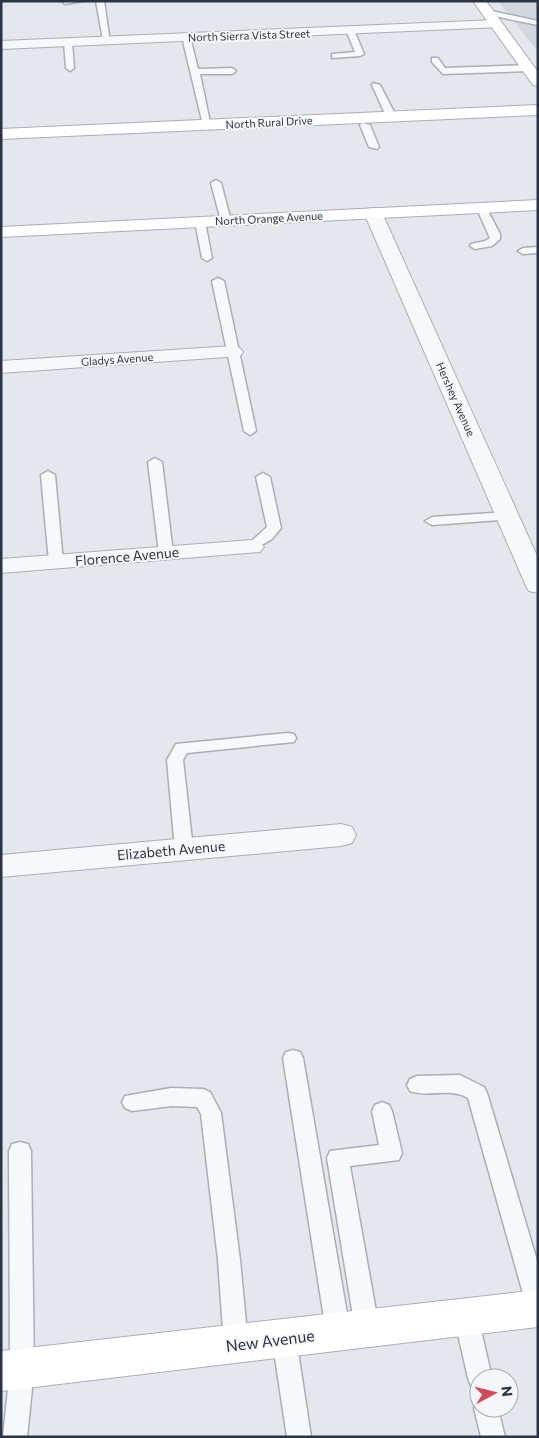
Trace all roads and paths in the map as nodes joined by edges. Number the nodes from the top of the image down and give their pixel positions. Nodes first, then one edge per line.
1 (78, 1) edge
2 (100, 1) edge
3 (65, 2) edge
4 (483, 7) edge
5 (538, 23) edge
6 (496, 24) junction
7 (350, 30) junction
8 (186, 37) junction
9 (107, 40) junction
10 (68, 42) junction
11 (1, 45) edge
12 (335, 56) dead end
13 (435, 60) dead end
14 (70, 68) dead end
15 (528, 68) junction
16 (232, 71) dead end
17 (195, 72) junction
18 (538, 82) edge
19 (376, 85) dead end
20 (538, 110) edge
21 (391, 116) junction
22 (363, 121) junction
23 (208, 125) junction
24 (1, 134) edge
25 (374, 147) dead end
26 (216, 183) dead end
27 (538, 205) edge
28 (481, 207) junction
29 (373, 213) junction
30 (226, 220) junction
31 (200, 222) junction
32 (1, 232) edge
33 (475, 246) dead end
34 (538, 250) edge
35 (523, 251) dead end
36 (207, 258) dead end
37 (218, 281) dead end
38 (233, 352) junction
39 (1, 366) edge
40 (250, 431) dead end
41 (155, 462) dead end
42 (48, 475) dead end
43 (263, 477) dead end
44 (507, 516) junction
45 (432, 521) dead end
46 (252, 546) joint
47 (166, 553) junction
48 (56, 562) junction
49 (1, 566) edge
50 (538, 586) edge
51 (288, 738) dead end
52 (341, 835) dead end
53 (184, 849) junction
54 (1, 866) edge
55 (293, 1058) dead end
56 (417, 1084) dead end
57 (132, 1102) dead end
58 (382, 1111) dead end
59 (20, 1151) dead end
60 (538, 1306) edge
61 (466, 1317) junction
62 (352, 1330) junction
63 (284, 1338) junction
64 (236, 1344) junction
65 (478, 1368) edge
66 (12, 1370) edge
67 (488, 1418) edge
68 (15, 1437) edge
69 (299, 1437) edge
70 (493, 1437) edge

1 - 3 lane
2 - 9 lane
4 - 5 lane
4 - 6 street
6 - 7 street, North Sierra Vista Street
6 - 15 street
7 - 8 street, North Sierra Vista Street
7 - 12 lane
8 - 9 street, North Sierra Vista Street
8 - 17 lane
9 - 10 street, North Sierra Vista Street
10 - 11 street, North Sierra Vista Street
10 - 14 lane
13 - 15 lane
15 - 18 street
16 - 17 lane
17 - 23 lane
19 - 21 lane
20 - 21 street, North Rural Drive
21 - 22 street, North Rural Drive
22 - 23 street, North Rural Drive
22 - 25 lane
23 - 24 street, North Rural Drive
26 - 30 lane
27 - 28 street, North Orange Avenue
28 - 29 street, North Orange Avenue
28 - 33 lane
29 - 30 street, North Orange Avenue
29 - 44 street, Hershey Avenue
30 - 31 street, North Orange Avenue
31 - 32 street, North Orange Avenue
31 - 36 lane
34 - 35 lane
37 - 38 lane
38 - 39 street, Gladys Avenue
38 - 40 lane
41 - 47 lane
42 - 48 lane
43 - 46 lane
44 - 45 lane
44 - 50 street, Hershey Avenue
46 - 47 street, Florence Avenue
47 - 48 street, Florence Avenue
48 - 49 street, Florence Avenue
51 - 53 lane
52 - 53 street, Elizabeth Avenue
53 - 54 street, Elizabeth Avenue
55 - 62 lane
56 - 60 lane
57 - 64 lane
58 - 62 lane
59 - 66 lane
60 - 61 street, New Avenue
61 - 62 street, New Avenue
61 - 65 lane
62 - 63 street, New Avenue
63 - 64 street, New Avenue
63 - 69 lane
64 - 66 street, New Avenue
66 - 68 lane
67 - 70 lane

